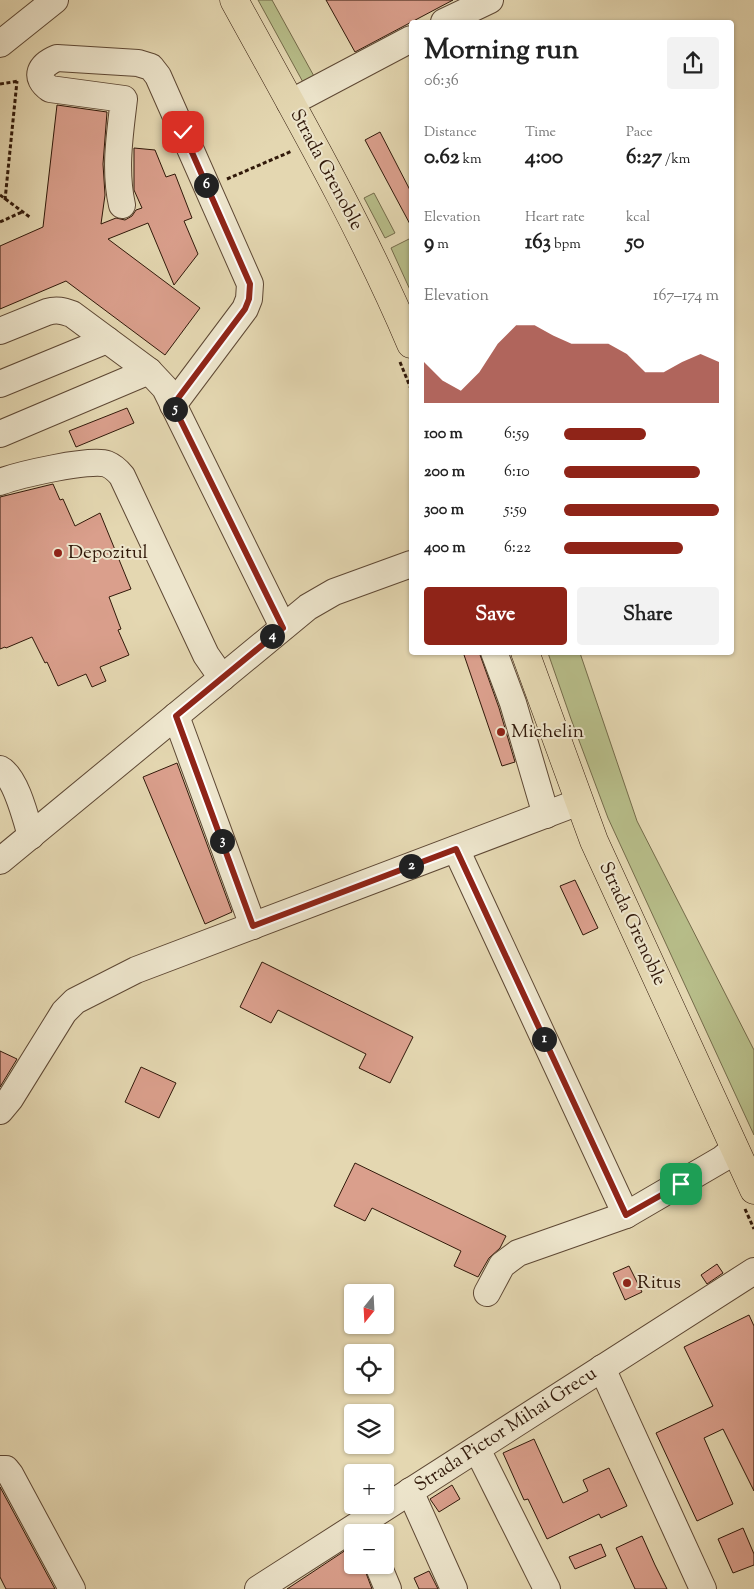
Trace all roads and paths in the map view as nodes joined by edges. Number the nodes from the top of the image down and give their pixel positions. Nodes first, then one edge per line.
1 (55, 0) edge
2 (234, 0) edge
3 (490, 0) edge
4 (448, 20) edge
5 (1, 39) edge
6 (409, 40) edge
7 (17, 81) dead end
8 (290, 103) junction
9 (295, 150) dead end
10 (207, 187) junction
11 (0, 195) edge
12 (5, 200) junction
13 (122, 205) dead end
14 (22, 212) junction
15 (31, 218) dead end
16 (0, 222) edge
17 (0, 331) edge
18 (107, 340) junction
19 (409, 340) edge
20 (149, 371) junction
21 (0, 384) edge
22 (173, 405) junction
23 (0, 434) edge
24 (0, 482) edge
25 (409, 565) edge
26 (283, 628) junction
27 (495, 655) edge
28 (529, 664) edge
29 (222, 678) junction
30 (506, 684) junction
31 (176, 716) junction
32 (0, 769) edge
33 (579, 802) junction
34 (546, 815) junction
35 (31, 836) junction
36 (456, 849) junction
37 (0, 861) edge
38 (253, 926) junction
39 (0, 1111) edge
40 (734, 1148) junction
41 (754, 1190) edge
42 (626, 1215) junction
43 (754, 1271) edge
44 (487, 1293) dead end
45 (602, 1368) junction
46 (477, 1449) junction
47 (0, 1469) edge
48 (410, 1491) junction
49 (368, 1524) edge
50 (344, 1539) edge
51 (382, 1574) edge
52 (72, 1589) edge
53 (258, 1589) edge
54 (388, 1589) edge
55 (454, 1589) edge
56 (547, 1589) edge
57 (703, 1589) edge

1 - 5 street
2 - 8 main road, Strada Grenoble
3 - 4 street
6 - 8 street
7 - 12 path
8 - 19 main road, Strada Grenoble
9 - 10 path
10 - 13 street
10 - 22 street
11 - 12 path
12 - 14 path
14 - 15 path
14 - 16 path
17 - 18 street
18 - 20 street
18 - 21 street
20 - 22 street
20 - 23 street
22 - 26 street
24 - 29 street
25 - 26 street
26 - 29 street
27 - 30 street
28 - 30 street
28 - 33 main road, Strada Grenoble
29 - 31 street
30 - 34 street
31 - 35 street
31 - 38 street
32 - 35 street
33 - 34 street
33 - 40 main road, Strada Grenoble
34 - 36 street
35 - 37 street
36 - 38 street
36 - 42 street
38 - 39 street
40 - 41 main road, Strada Grenoble
40 - 42 street
42 - 44 street
43 - 45 street, Strada Pictor Mihai Grecu
45 - 46 street, Strada Pictor Mihai Grecu
45 - 57 street
46 - 48 street, Strada Pictor Mihai Grecu
46 - 56 street
47 - 52 street
48 - 49 street, Strada Pictor Mihai Grecu
48 - 55 street
50 - 53 street, Strada Pictor Mihai Grecu
51 - 54 street

